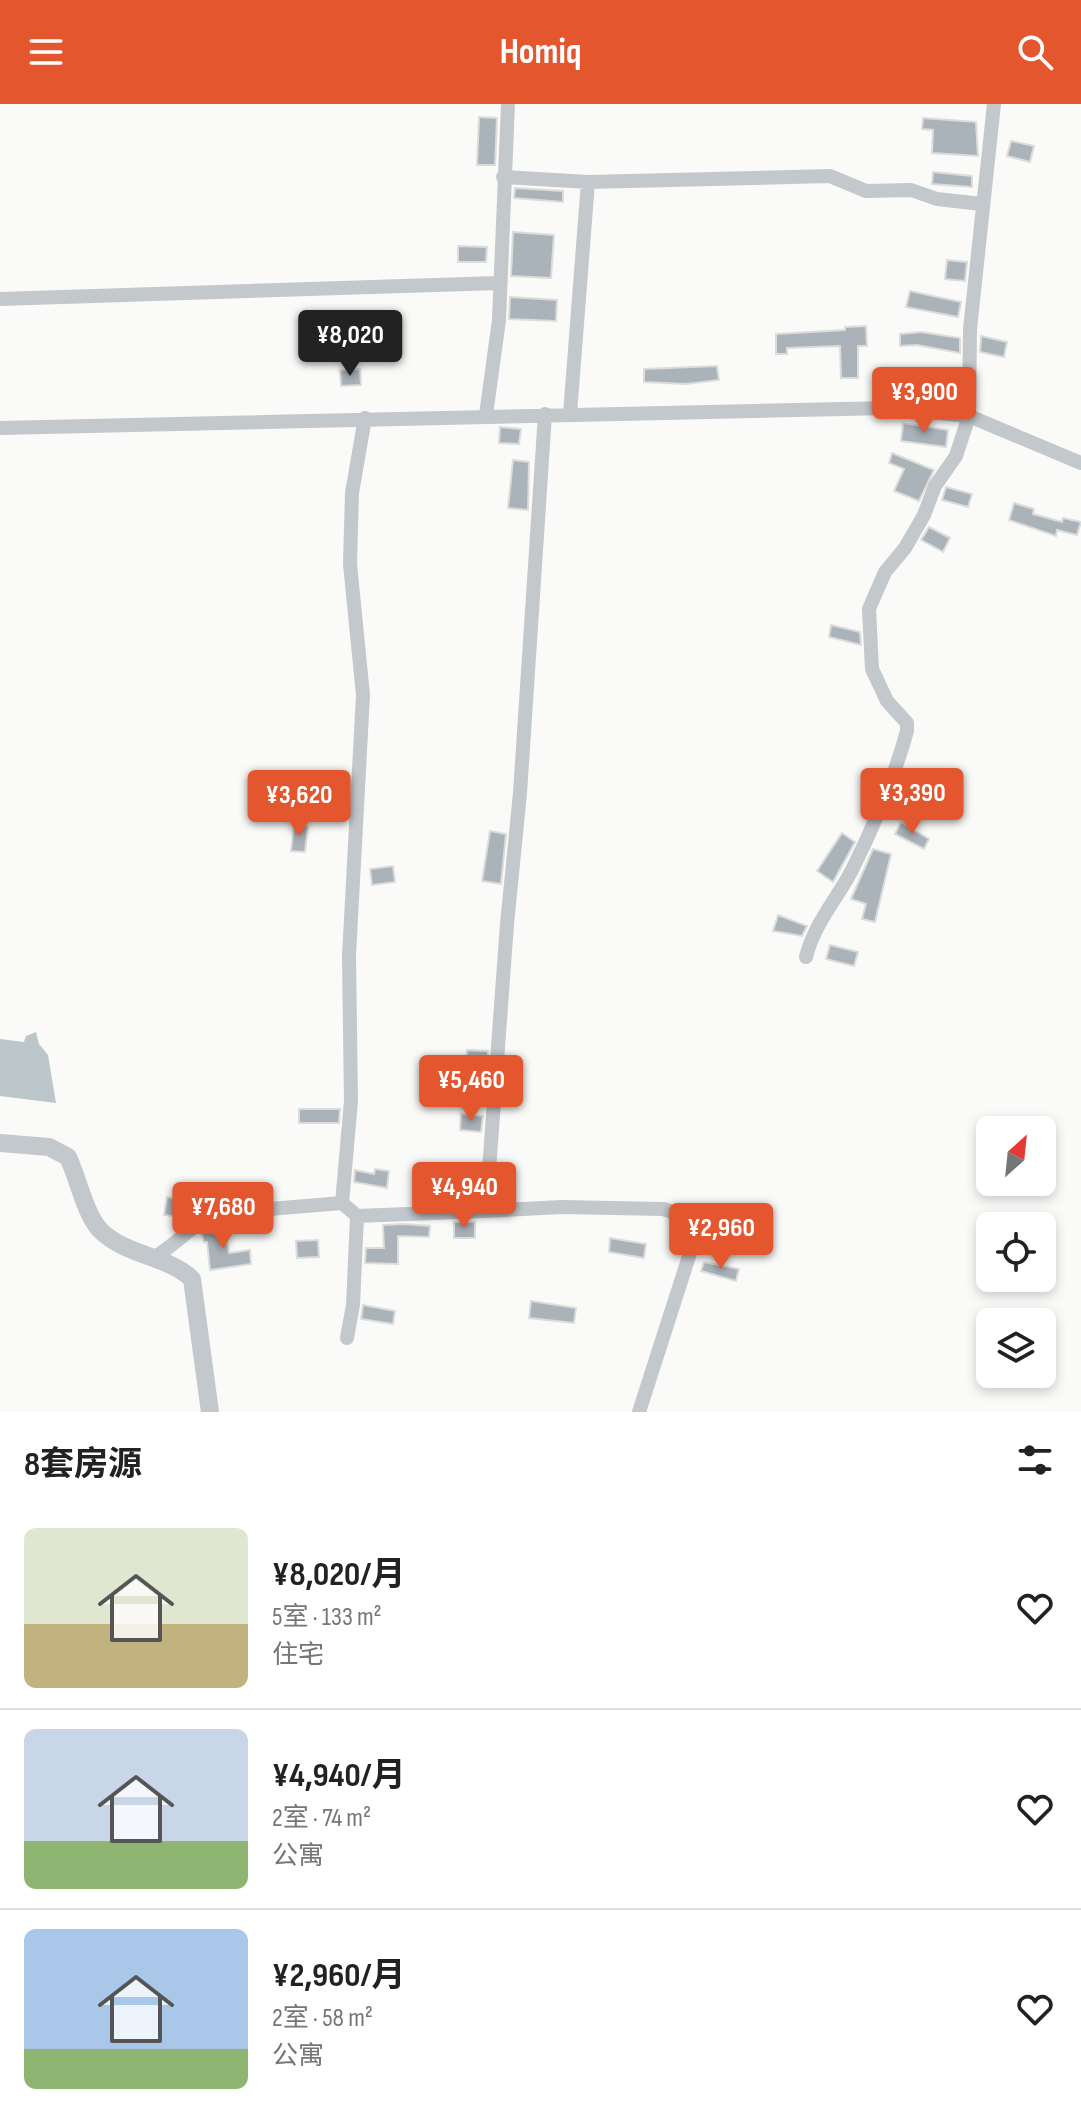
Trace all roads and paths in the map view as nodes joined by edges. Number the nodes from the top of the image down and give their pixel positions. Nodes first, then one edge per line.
1 (508, 104) edge
2 (994, 104) edge
3 (503, 177) junction
4 (588, 182) junction
5 (982, 204) junction
6 (498, 283) junction
7 (0, 299) edge
8 (545, 414) junction
9 (570, 414) junction
10 (486, 415) junction
11 (969, 416) junction
12 (365, 418) junction
13 (0, 428) edge
14 (1081, 463) edge
15 (806, 957) dead end
16 (0, 1143) edge
17 (342, 1203) junction
18 (486, 1211) junction
19 (357, 1216) junction
20 (153, 1258) junction
21 (347, 1338) dead end
22 (210, 1412) edge
23 (639, 1412) edge

1 - 3 street
2 - 5 street
3 - 4 street
3 - 6 street
4 - 5 street
4 - 9 street
5 - 11 street
6 - 7 street
6 - 10 street
8 - 9 street
8 - 10 street
8 - 18 street
9 - 11 street
10 - 12 street
11 - 14 street
11 - 15 street
12 - 13 street
12 - 17 street
16 - 20 street
17 - 19 street
17 - 20 street
18 - 19 street
18 - 23 street
19 - 21 street
20 - 22 street

